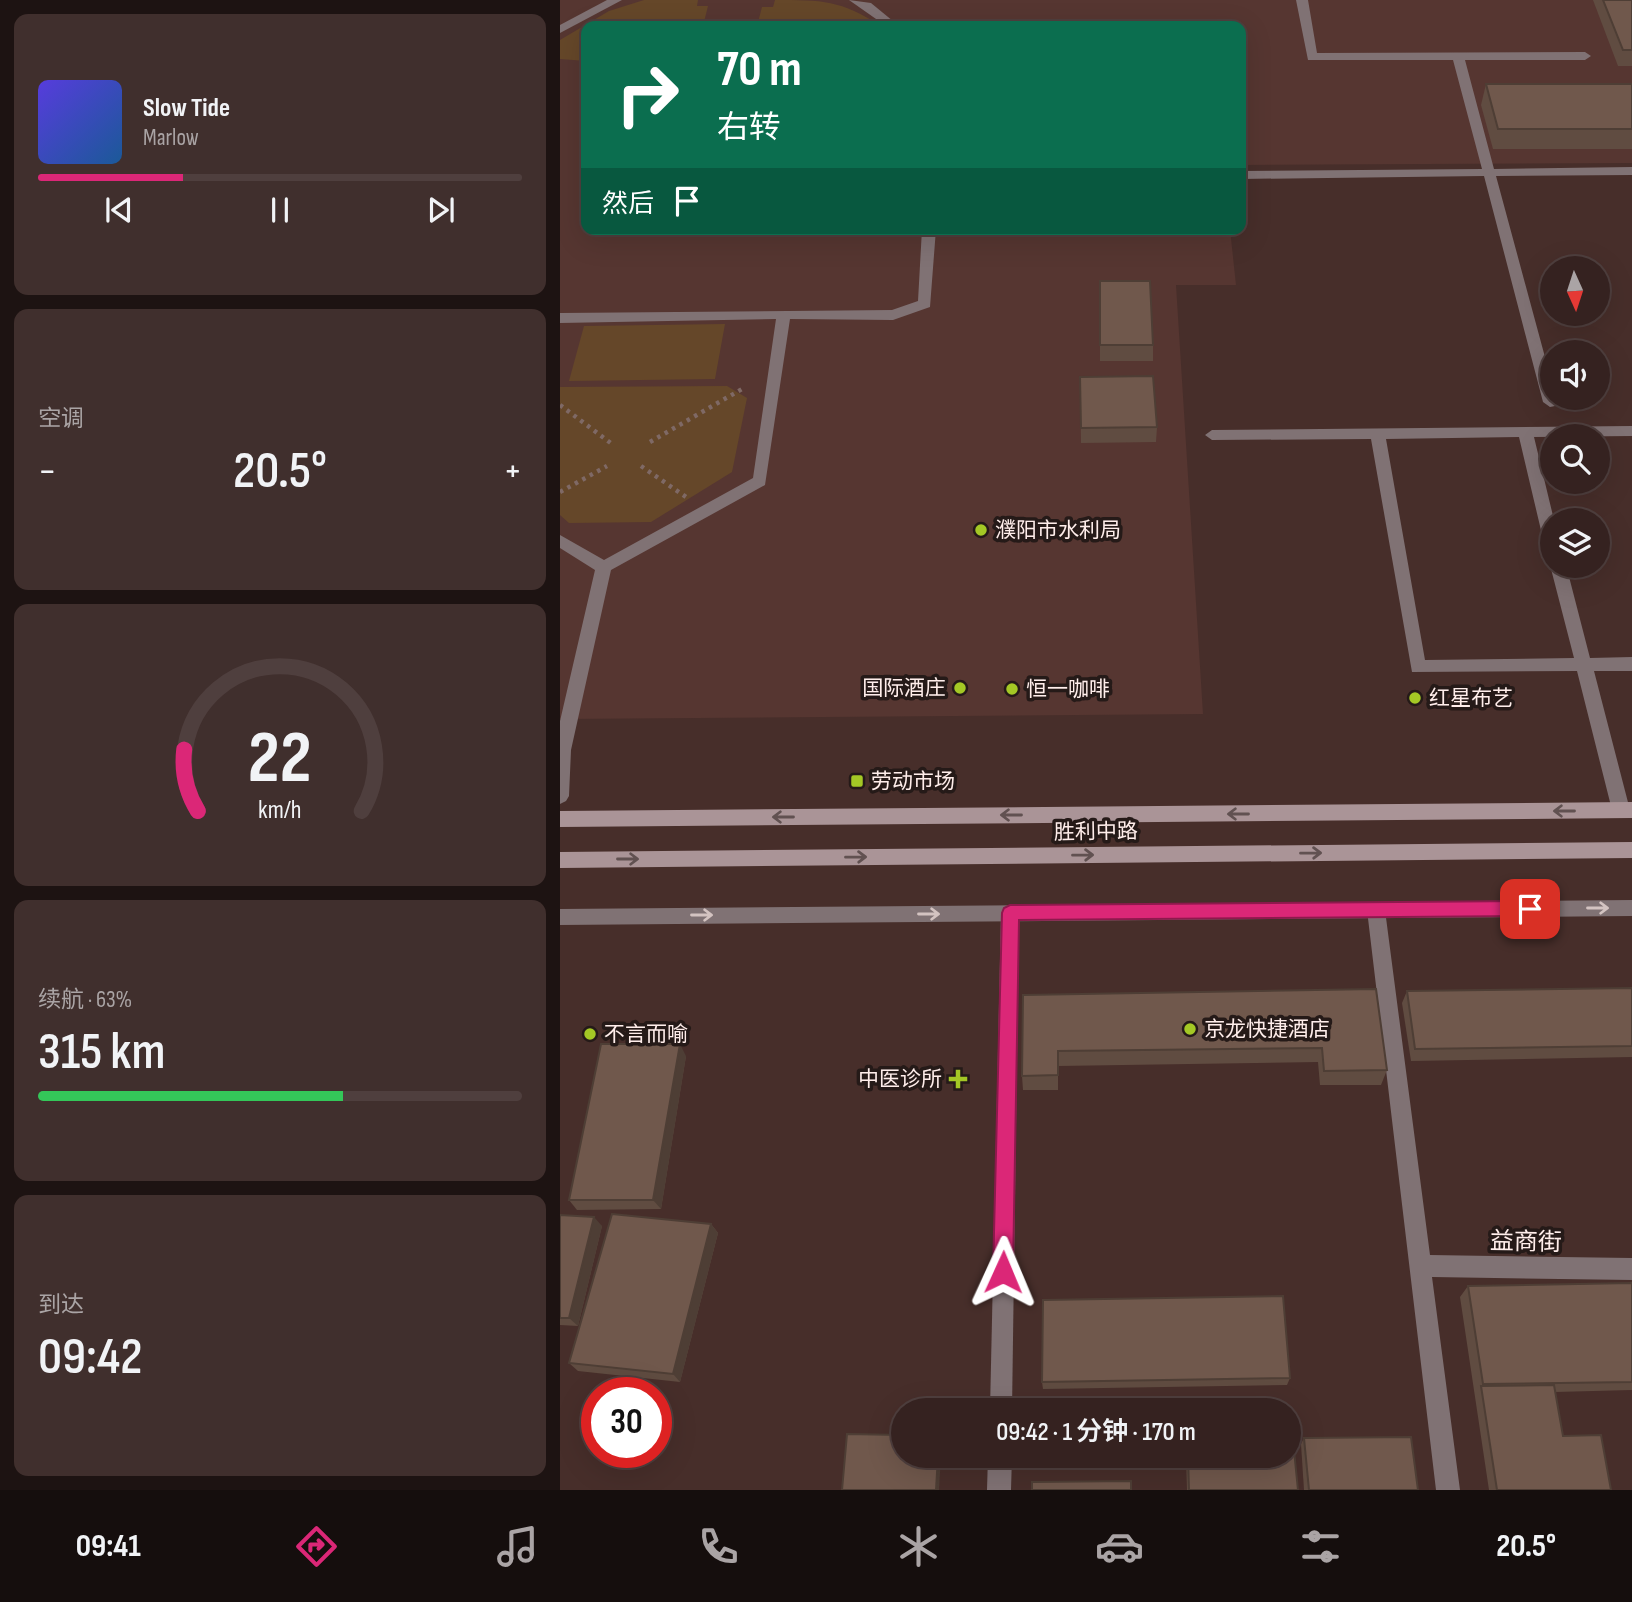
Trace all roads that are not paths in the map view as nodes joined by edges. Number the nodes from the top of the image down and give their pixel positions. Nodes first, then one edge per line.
1 (616, 0) edge
2 (855, 0) edge
3 (1302, 0) edge
4 (887, 21) edge
5 (560, 30) edge
6 (1585, 56) dead end
7 (1458, 57) junction
8 (1632, 171) edge
9 (1489, 173) junction
10 (1246, 175) edge
11 (929, 235) edge
12 (784, 314) junction
13 (560, 318) edge
14 (1540, 364) edge
15 (1632, 431) edge
16 (1525, 432) junction
17 (1378, 433) junction
18 (1212, 435) dead end
19 (1543, 508) edge
20 (560, 541) edge
21 (604, 567) junction
22 (1561, 578) edge
23 (1582, 664) junction
24 (1632, 664) edge
25 (560, 796) edge
26 (1626, 810) edge
27 (560, 819) edge
28 (1632, 850) edge
29 (560, 860) edge
30 (1632, 908) edge
31 (1376, 910) junction
32 (1010, 913) junction
33 (560, 916) edge
34 (1420, 1266) junction
35 (1632, 1269) edge
36 (1001, 1398) edge
37 (1000, 1468) edge
38 (999, 1490) edge
39 (1448, 1490) edge

1 - 5 street
2 - 4 street
3 - 7 street
6 - 7 street
7 - 9 street
8 - 9 street
9 - 10 street
9 - 14 street
11 - 12 street
12 - 13 street
12 - 21 street
15 - 16 street
16 - 17 street
16 - 19 street
17 - 18 street
17 - 23 street
20 - 21 street
21 - 25 street
22 - 23 street
23 - 24 street
23 - 26 street
26 -> 27 main road, 胜利中路
29 -> 28 main road, 胜利中路
31 -> 30 street
31 - 32 street
31 - 34 street
33 -> 32 street
32 - 36 street
34 - 35 street, 益商街
34 - 39 street
37 - 38 street

